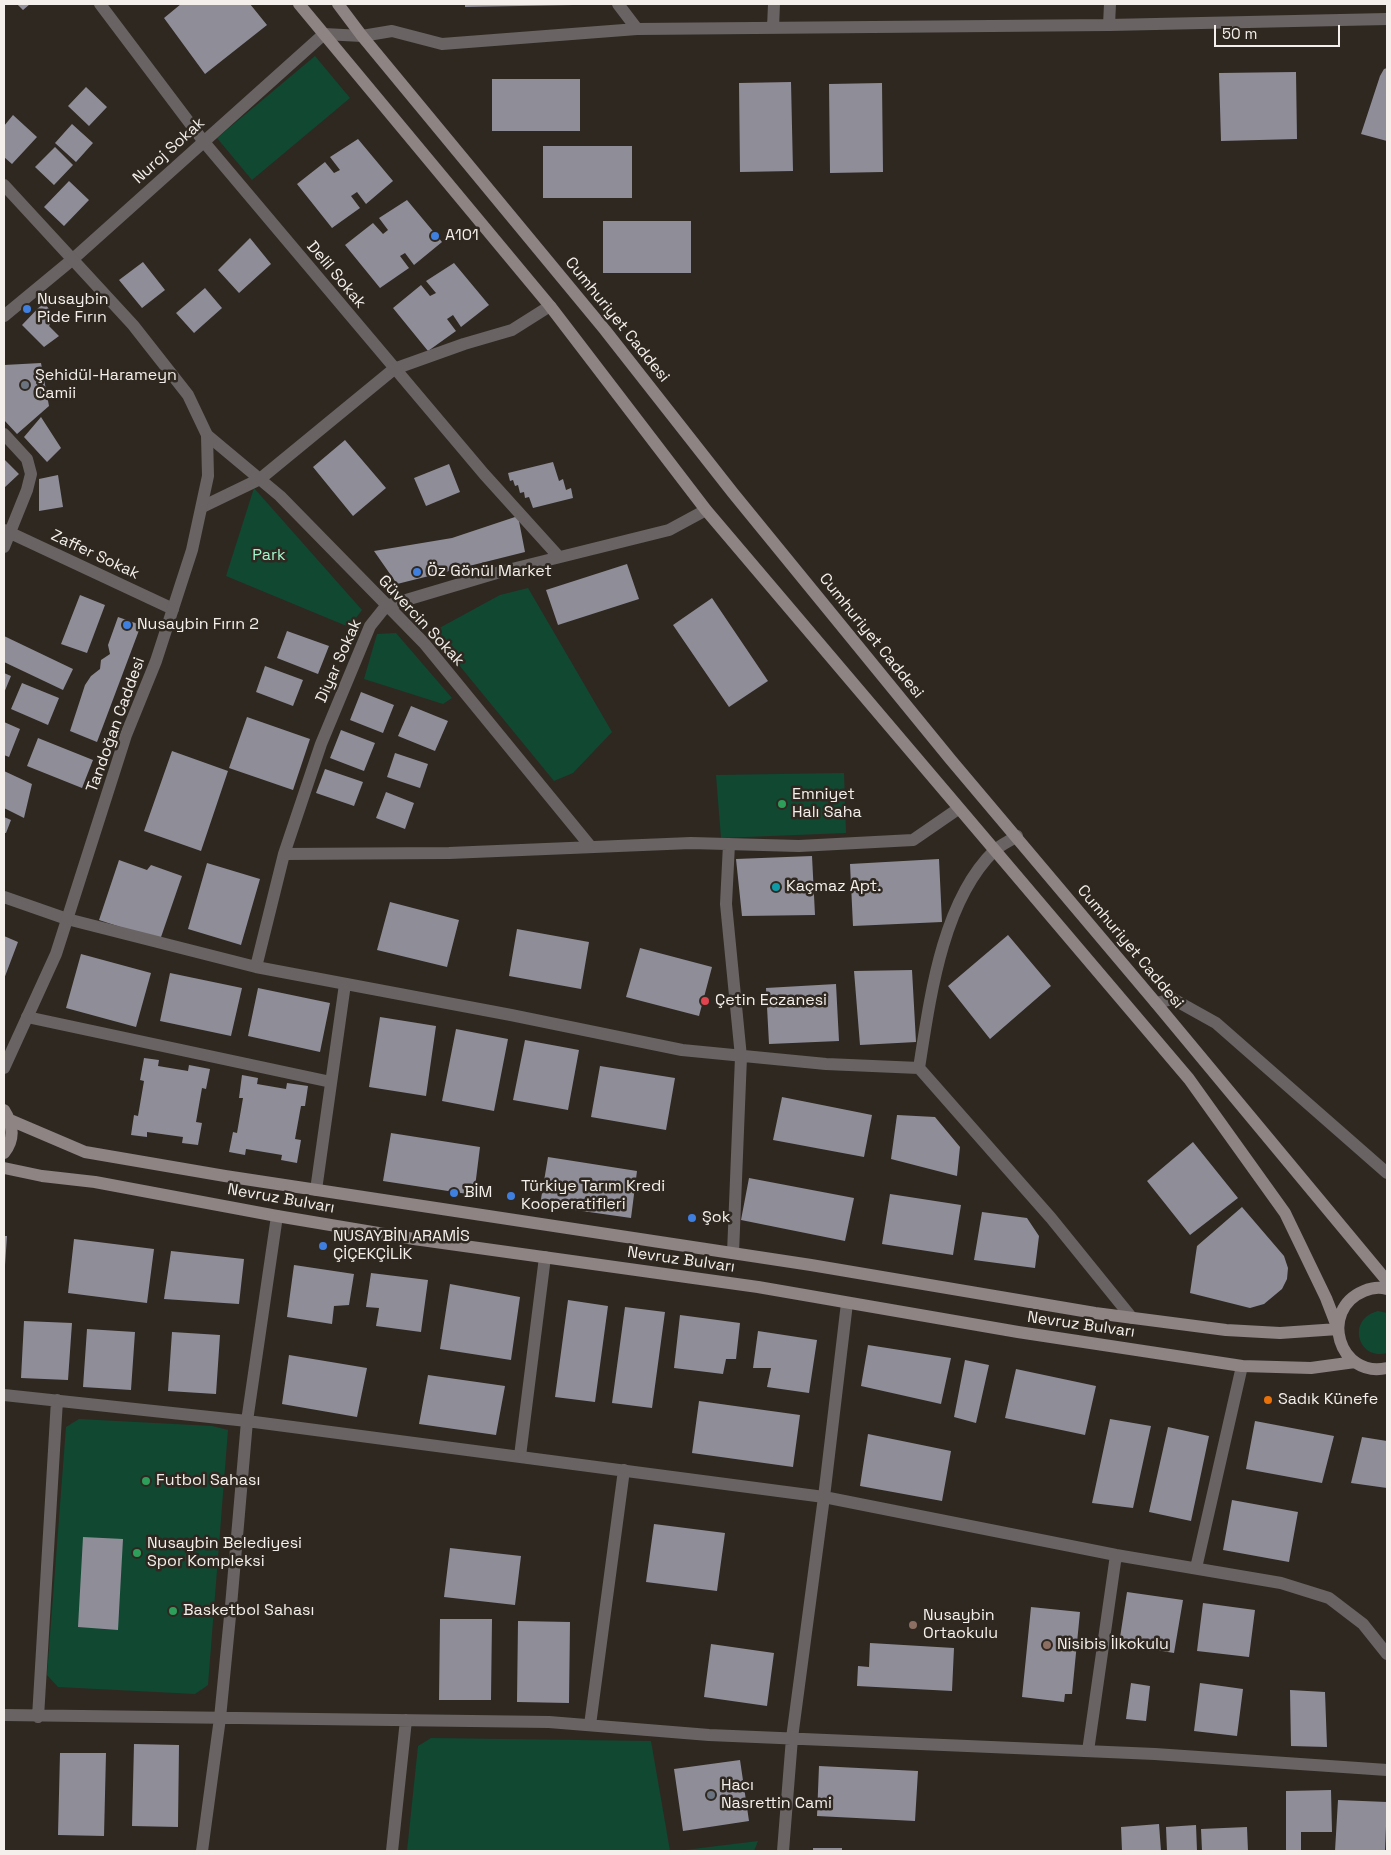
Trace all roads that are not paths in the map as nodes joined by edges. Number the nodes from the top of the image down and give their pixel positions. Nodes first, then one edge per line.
1 (100, 4) edge
2 (299, 4) edge
3 (338, 4) edge
4 (618, 4) edge
5 (774, 4) edge
6 (1110, 4) edge
7 (1387, 19) edge
8 (1109, 25) junction
9 (773, 28) junction
10 (637, 30) junction
11 (324, 34) junction
12 (362, 36) junction
13 (204, 142) junction
14 (4, 185) edge
15 (73, 259) junction
16 (550, 306) junction
17 (4, 316) edge
18 (394, 369) junction
19 (4, 434) edge
20 (207, 435) junction
21 (260, 479) junction
22 (202, 507) junction
23 (706, 510) junction
24 (7, 532) edge
25 (4, 548) edge
26 (559, 557) junction
27 (386, 606) junction
28 (173, 609) junction
29 (958, 809) junction
30 (1017, 836) junction
31 (729, 844) junction
32 (591, 847) junction
33 (995, 850) junction
34 (284, 854) junction
35 (4, 897) edge
36 (67, 919) junction
37 (256, 967) junction
38 (345, 984) junction
39 (1156, 1003) junction
40 (27, 1017) junction
41 (741, 1057) junction
42 (4, 1068) edge
43 (919, 1068) junction
44 (331, 1082) junction
45 (7, 1115) edge
46 (4, 1153) edge
47 (4, 1168) edge
48 (1387, 1173) edge
49 (316, 1190) junction
50 (276, 1216) junction
51 (733, 1253) junction
52 (545, 1257) junction
53 (1387, 1281) edge
54 (1387, 1289) edge
55 (847, 1303) junction
56 (1132, 1318) junction
57 (1338, 1329) junction
58 (1355, 1362) junction
59 (1242, 1366) junction
60 (1385, 1370) edge
61 (4, 1395) edge
62 (57, 1400) junction
63 (246, 1421) junction
64 (520, 1456) junction
65 (624, 1470) junction
66 (824, 1497) junction
67 (1116, 1555) junction
68 (1196, 1568) junction
69 (1387, 1654) edge
70 (4, 1715) edge
71 (38, 1717) junction
72 (220, 1718) junction
73 (406, 1720) junction
74 (590, 1725) junction
75 (792, 1738) junction
76 (1088, 1751) junction
77 (1387, 1770) edge
78 (202, 1851) edge
79 (392, 1851) edge
80 (783, 1851) edge

1 - 13 street, Delil Sokak
2 - 11 main road
3 - 12 main road, Cumhuriyet Caddesi
4 - 10 street
5 - 9 street
6 - 8 street
7 - 8 street
8 - 9 street
9 - 10 street
10 - 12 street
11 - 12 street
11 - 13 street, Nuroj Sokak
11 - 16 main road
12 - 30 main road, Cumhuriyet Caddesi
13 - 15 street, Nuroj Sokak
13 - 18 street, Delil Sokak
14 - 15 street, Tandoğan Caddesi
15 - 17 street, Nuroj Sokak
15 - 20 street, Tandoğan Caddesi
16 - 18 street
16 - 23 main road
18 - 21 street
18 - 26 street, Delil Sokak
19 - 24 street
20 - 21 street, Güvercin Sokak
20 - 22 street, Tandoğan Caddesi
21 - 22 street
21 - 27 street, Güvercin Sokak
22 - 28 street, Tandoğan Caddesi
23 - 26 street
23 - 29 main road
24 - 25 street
24 - 28 street, Zaffer Sokak
26 - 27 street
27 - 32 street, Güvercin Sokak
27 - 34 street, Diyar Sokak
28 - 36 street, Tandoğan Caddesi
29 - 31 street
29 - 33 main road
30 - 33 street
30 - 39 main road, Cumhuriyet Caddesi
31 - 32 street
31 - 41 street
32 - 34 street
33 - 43 street
33 - 57 main road
34 - 37 street, Diyar Sokak
35 - 36 street
36 - 37 street
36 - 40 street, Tandoğan Caddesi
37 - 38 street
38 - 41 street
38 - 44 street
39 - 48 street
39 - 53 main road, Cumhuriyet Caddesi
40 - 42 street, Tandoğan Caddesi
40 - 44 street
41 - 43 street
41 - 51 street
43 - 56 street
44 - 49 street
45 - 46 main road
45 - 49 main road, Nevruz Bulvarı
47 - 50 main road, Nevruz Bulvarı
49 - 51 main road, Nevruz Bulvarı
50 - 52 main road, Nevruz Bulvarı
50 - 63 street
51 - 56 main road, Nevruz Bulvarı
52 - 55 main road, Nevruz Bulvarı
52 - 64 street
54 - 57 main road
55 - 59 main road, Nevruz Bulvarı
55 - 66 street
56 - 57 main road, Nevruz Bulvarı
57 - 58 main road
58 - 59 main road, Nevruz Bulvarı
58 - 60 main road
59 - 68 street
61 - 62 street
62 - 63 street
62 - 71 street
63 - 64 street
63 - 72 street
64 - 65 street
65 - 66 street
65 - 74 street
66 - 67 street
66 - 75 street
67 - 68 street
67 - 76 street
68 - 69 street
70 - 71 street
71 - 72 street
72 - 73 street
72 - 78 street
73 - 74 street
73 - 79 street
74 - 75 street
75 - 76 street
75 - 80 street
76 - 77 street

